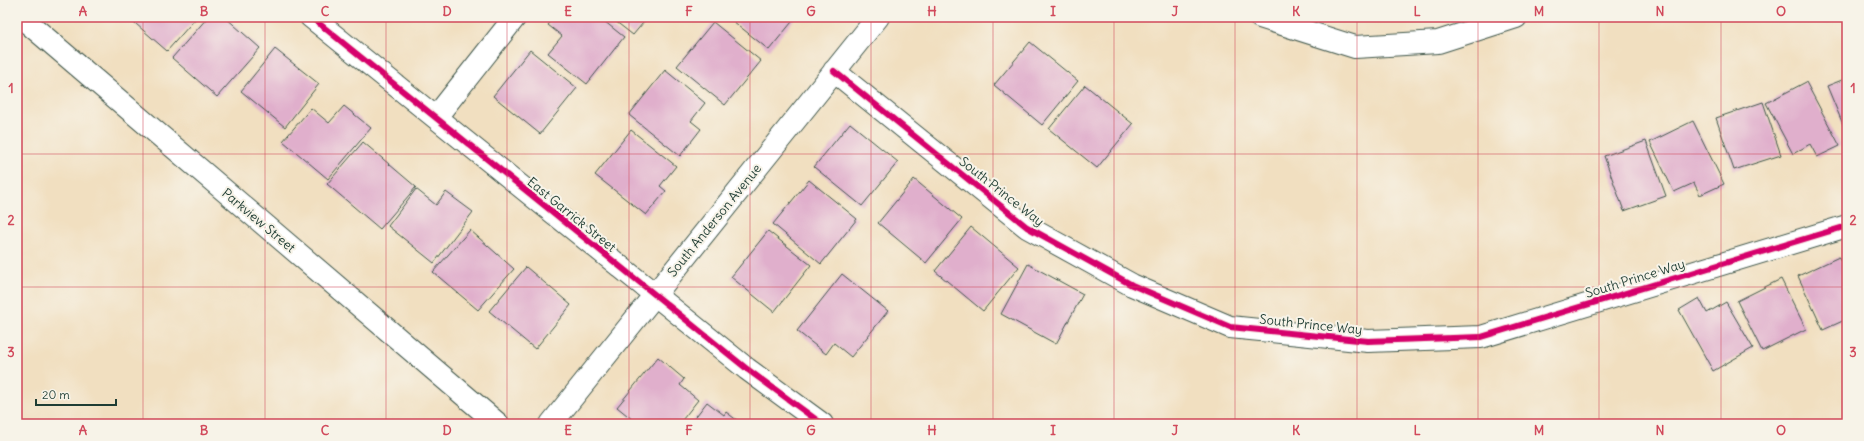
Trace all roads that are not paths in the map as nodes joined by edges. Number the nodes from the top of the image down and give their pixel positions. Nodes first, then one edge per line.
1 (21, 17) edge
2 (311, 17) edge
3 (515, 17) edge
4 (878, 17) edge
5 (1260, 17) edge
6 (1516, 17) edge
7 (834, 71) junction
8 (436, 117) junction
9 (1847, 226) edge
10 (654, 294) junction
11 (498, 424) edge
12 (552, 424) edge
13 (822, 424) edge

1 - 11 street, Parkview Street
2 - 8 street, East Garrick Street
3 - 8 street
4 - 7 street, South Anderson Avenue
5 - 6 street
7 - 9 street, South Prince Way
7 - 10 street, South Anderson Avenue
8 - 10 street, East Garrick Street
10 - 12 street, South Anderson Avenue
10 - 13 street, East Garrick Street

